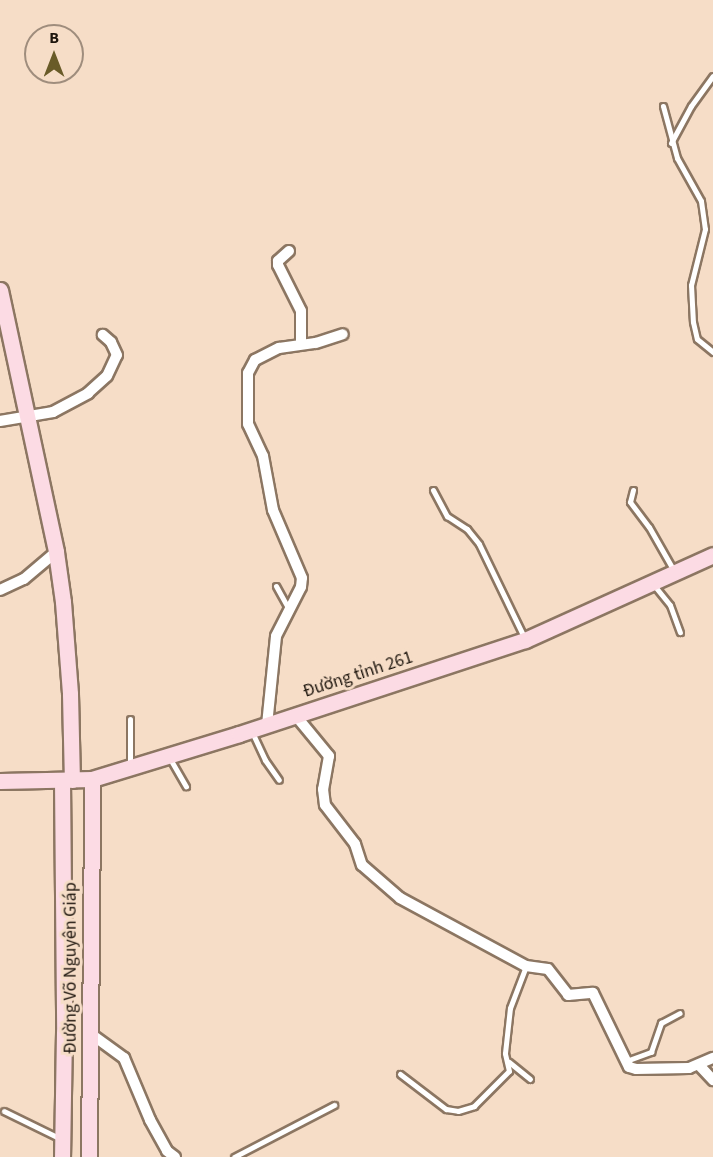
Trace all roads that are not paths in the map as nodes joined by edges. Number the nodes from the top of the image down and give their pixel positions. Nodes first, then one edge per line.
1 (713, 76) edge
2 (663, 106) dead end
3 (671, 143) junction
4 (289, 251) dead end
5 (0, 290) edge
6 (343, 334) dead end
7 (103, 336) dead end
8 (301, 344) junction
9 (713, 352) edge
10 (27, 418) junction
11 (0, 421) edge
12 (433, 490) dead end
13 (633, 490) dead end
14 (56, 552) junction
15 (713, 555) edge
16 (674, 572) junction
17 (652, 583) junction
18 (276, 586) dead end
19 (0, 590) edge
20 (289, 609) junction
21 (680, 632) dead end
22 (525, 640) junction
23 (296, 716) junction
24 (129, 719) dead end
25 (267, 725) junction
26 (251, 730) junction
27 (168, 756) junction
28 (129, 766) junction
29 (92, 779) junction
30 (67, 780) junction
31 (279, 780) dead end
32 (0, 781) edge
33 (186, 787) dead end
34 (526, 966) junction
35 (680, 1013) dead end
36 (91, 1034) junction
37 (713, 1058) edge
38 (509, 1062) junction
39 (625, 1062) junction
40 (699, 1065) junction
41 (400, 1074) dead end
42 (530, 1079) dead end
43 (713, 1080) edge
44 (334, 1105) dead end
45 (4, 1111) dead end
46 (62, 1139) junction
47 (62, 1157) edge
48 (89, 1157) edge
49 (175, 1157) edge
50 (234, 1157) edge

1 - 3 lane
2 - 3 lane
3 - 9 lane
4 - 8 street
5 - 10 main road, Đường Võ Nguyên Giáp
6 - 8 street
7 - 10 street
8 - 20 street
10 - 11 street
10 - 14 main road, Đường Võ Nguyên Giáp
12 - 22 lane
13 - 16 lane
14 - 19 street
14 - 30 main road, Đường Võ Nguyên Giáp
15 - 16 main road, Đường tỉnh 261
16 - 17 main road, Đường tỉnh 261
17 - 21 lane
17 - 22 main road, Đường tỉnh 261
18 - 20 lane
20 - 25 street
22 - 23 main road, Đường tỉnh 261
23 - 25 main road, Đường tỉnh 261
23 - 34 street
24 - 28 lane
25 - 26 main road, Đường tỉnh 261
26 - 27 main road, Đường tỉnh 261
26 - 31 lane
27 - 28 main road, Đường tỉnh 261
27 - 33 lane
28 - 29 main road, Đường tỉnh 261
29 - 30 main road, Đường tỉnh 261
29 - 36 main road, Đường Võ Nguyên Giáp
30 - 32 main road, Đường tỉnh 261
30 - 46 main road, Đường Võ Nguyên Giáp
34 - 38 lane
34 - 39 street
35 - 39 lane
36 - 48 main road, Đường Võ Nguyên Giáp
36 - 49 street
37 - 40 street
38 - 41 lane
38 - 42 lane
39 - 40 street
40 - 43 street
44 - 50 lane
45 - 46 lane
46 - 47 main road, Đường Võ Nguyên Giáp

